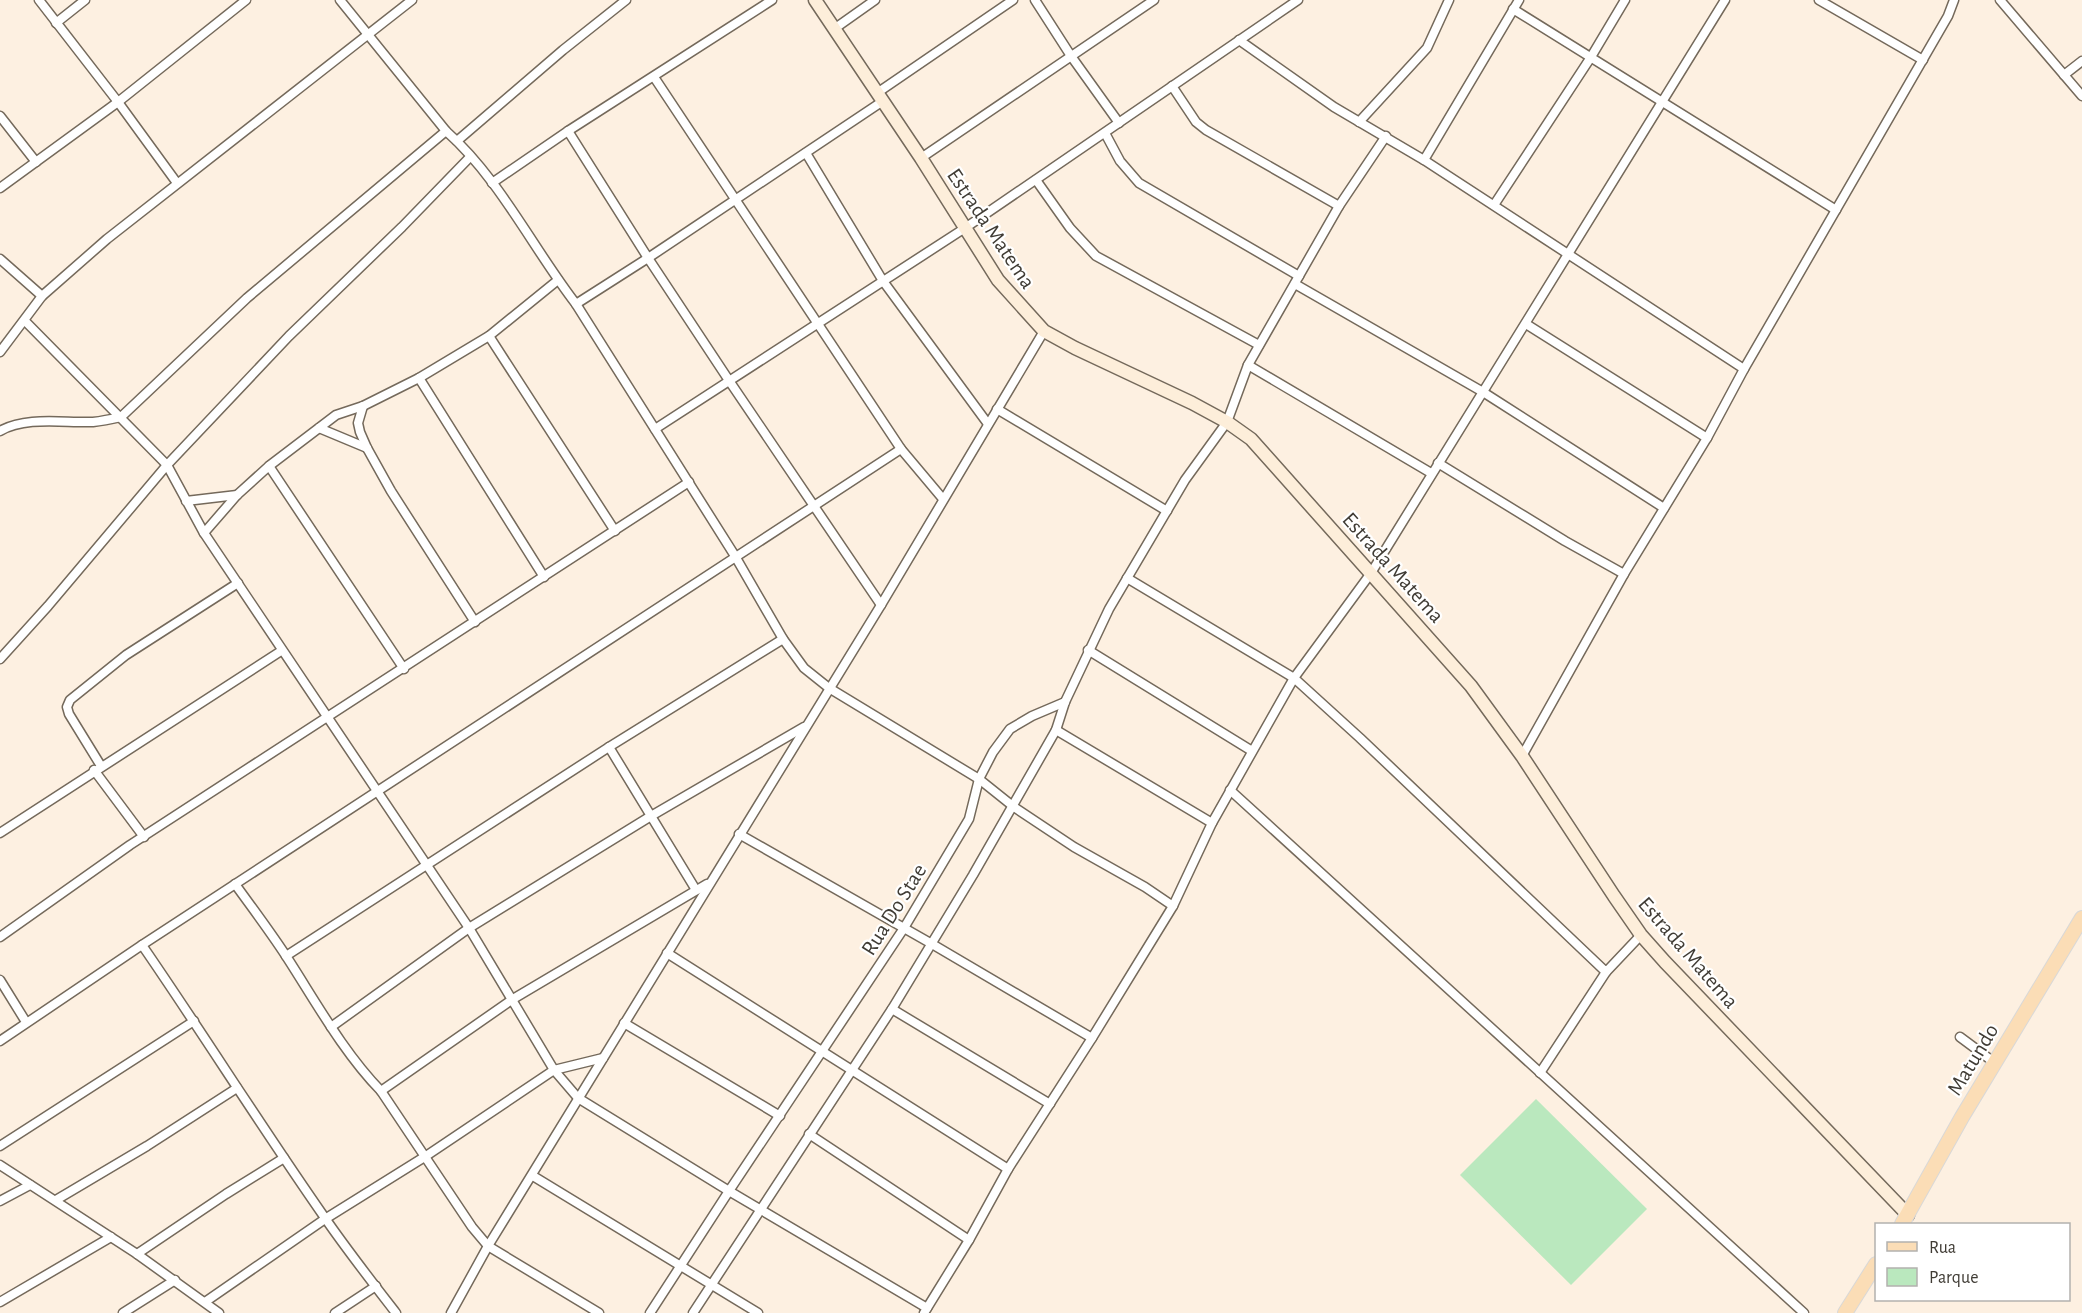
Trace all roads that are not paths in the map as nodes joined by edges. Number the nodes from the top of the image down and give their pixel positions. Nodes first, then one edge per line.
1 (39, 0) edge
2 (85, 0) edge
3 (246, 0) edge
4 (339, 0) edge
5 (412, 0) edge
6 (626, 0) edge
7 (772, 0) edge
8 (815, 0) edge
9 (875, 0) edge
10 (1013, 0) edge
11 (1035, 0) edge
12 (1154, 0) edge
13 (1298, 0) edge
14 (1449, 0) edge
15 (1518, 0) edge
16 (1625, 0) edge
17 (1725, 0) edge
18 (1819, 0) edge
19 (1954, 0) edge
20 (2000, 0) edge
21 (1513, 9) junction
22 (57, 23) junction
23 (834, 29) junction
24 (367, 36) junction
25 (1239, 40) junction
26 (1071, 56) junction
27 (1591, 57) junction
28 (1923, 60) junction
29 (2082, 61) edge
30 (2064, 75) junction
31 (654, 77) junction
32 (1173, 86) junction
33 (2082, 96) edge
34 (880, 97) junction
35 (118, 102) junction
36 (1661, 102) junction
37 (0, 116) edge
38 (1359, 122) junction
39 (1119, 123) junction
40 (446, 131) junction
41 (568, 131) junction
42 (1105, 133) junction
43 (1386, 136) junction
44 (457, 141) junction
45 (806, 153) junction
46 (470, 157) junction
47 (921, 158) junction
48 (1424, 160) junction
49 (36, 162) junction
50 (1036, 180) junction
51 (177, 183) junction
52 (492, 183) junction
53 (0, 188) edge
54 (735, 199) junction
55 (1494, 205) junction
56 (1339, 206) junction
57 (1836, 210) junction
58 (965, 228) junction
59 (1570, 254) junction
60 (648, 258) junction
61 (0, 259) edge
62 (558, 280) junction
63 (1297, 280) junction
64 (883, 281) junction
65 (42, 296) junction
66 (576, 304) junction
67 (25, 321) junction
68 (818, 324) junction
69 (1526, 324) junction
70 (1044, 331) junction
71 (489, 336) junction
72 (1259, 345) junction
73 (0, 352) edge
74 (1248, 365) junction
75 (1744, 369) junction
76 (418, 378) junction
77 (730, 382) junction
78 (1483, 392) junction
79 (363, 406) junction
80 (997, 409) junction
81 (121, 417) junction
82 (1227, 422) junction
83 (988, 424) junction
84 (319, 428) junction
85 (655, 429) junction
86 (0, 432) edge
87 (1707, 438) junction
88 (367, 448) junction
89 (901, 449) junction
90 (1438, 463) junction
91 (167, 465) junction
92 (269, 466) junction
93 (1431, 473) junction
94 (689, 482) junction
95 (237, 495) junction
96 (943, 499) junction
97 (186, 501) junction
98 (813, 506) junction
99 (1664, 508) junction
100 (1167, 511) junction
101 (615, 531) junction
102 (204, 533) junction
103 (735, 556) junction
104 (1371, 573) junction
105 (1624, 574) junction
106 (544, 577) junction
107 (1127, 578) junction
108 (238, 583) junction
109 (881, 604) junction
110 (475, 622) junction
111 (783, 639) junction
112 (1088, 650) junction
113 (281, 651) junction
114 (0, 659) edge
115 (404, 669) junction
116 (1294, 678) junction
117 (829, 688) junction
118 (1065, 702) junction
119 (327, 717) junction
120 (806, 725) junction
121 (1056, 730) junction
122 (609, 747) junction
123 (1252, 751) junction
124 (1522, 756) junction
125 (98, 768) junction
126 (979, 779) junction
127 (1230, 790) junction
128 (376, 792) junction
129 (1014, 807) junction
130 (651, 816) junction
131 (1212, 823) junction
132 (0, 832) edge
133 (739, 834) junction
134 (144, 837) junction
135 (427, 866) junction
136 (710, 882) junction
137 (235, 884) junction
138 (696, 890) junction
139 (1173, 906) junction
140 (2082, 918) edge
141 (469, 928) junction
142 (904, 928) junction
143 (1641, 935) junction
144 (0, 936) edge
145 (932, 944) junction
146 (141, 945) junction
147 (667, 953) junction
148 (286, 956) junction
149 (1606, 972) junction
150 (0, 980) edge
151 (513, 999) junction
152 (892, 1009) junction
153 (195, 1021) junction
154 (26, 1022) junction
155 (624, 1023) junction
156 (331, 1027) junction
157 (1960, 1037) dead end
158 (1092, 1038) junction
159 (0, 1041) edge
160 (824, 1051) junction
161 (603, 1058) junction
162 (1995, 1064) junction
163 (554, 1070) junction
164 (853, 1070) junction
165 (1540, 1073) junction
166 (237, 1088) junction
167 (381, 1091) junction
168 (578, 1098) junction
169 (1050, 1104) junction
170 (780, 1116) junction
171 (809, 1134) junction
172 (0, 1146) edge
173 (426, 1156) junction
174 (284, 1158) junction
175 (0, 1165) edge
176 (1008, 1169) junction
177 (533, 1176) junction
178 (30, 1185) junction
179 (729, 1191) junction
180 (56, 1200) junction
181 (0, 1201) edge
182 (760, 1209) junction
183 (325, 1218) junction
184 (1905, 1220) edge
185 (111, 1237) junction
186 (969, 1239) junction
187 (488, 1246) junction
188 (137, 1254) junction
189 (681, 1266) junction
190 (1875, 1266) edge
191 (175, 1280) junction
192 (711, 1285) junction
193 (376, 1286) junction
194 (0, 1302) edge
195 (205, 1302) junction
196 (926, 1311) edge
197 (216, 1312) edge
198 (123, 1313) edge
199 (335, 1313) edge
200 (396, 1313) edge
201 (451, 1313) edge
202 (599, 1313) edge
203 (650, 1313) edge
204 (693, 1313) edge
205 (758, 1313) edge
206 (1804, 1313) edge
207 (1845, 1313) edge

1 - 22 street
2 - 22 street
3 - 35 street
4 - 24 street
5 - 24 street
6 - 44 street
7 - 31 street
8 - 23 street, Estrada Matema
9 - 23 street
10 - 34 street
11 - 26 street
12 - 26 street
13 - 25 street
14 - 38 street
15 - 21 street
16 - 27 street
17 - 36 street
18 - 28 street
19 - 28 street
20 - 30 street
21 - 27 street
21 - 48 street
22 - 35 street
23 - 34 street, Estrada Matema
24 - 40 street
24 - 51 street
25 - 32 street
25 - 38 street
26 - 39 street
26 - 47 street
27 - 36 street
27 - 55 street
28 - 57 street
29 - 30 street
30 - 33 street
31 - 41 street
31 - 54 street
32 - 39 street
32 - 56 street
34 - 45 street
34 - 47 street, Estrada Matema
35 - 49 street
35 - 51 street
36 - 57 street
36 - 59 street
37 - 49 street
38 - 43 street
39 - 42 street
40 - 44 street
40 - 81 street
41 - 52 street
41 - 60 street
42 - 50 street
42 - 63 street
43 - 48 street
43 - 56 street
44 - 46 street
45 - 54 street
45 - 64 street
46 - 52 street
46 - 91 street
47 - 58 street, Estrada Matema
48 - 55 street
49 - 53 street
50 - 58 street
50 - 72 street
51 - 65 street
52 - 62 street
54 - 60 street
54 - 68 street
55 - 59 street
56 - 63 street
57 - 75 street
58 - 64 street
58 - 70 street, Estrada Matema
59 - 69 street
59 - 75 street
60 - 66 street
60 - 77 street
61 - 65 street
62 - 66 street
62 - 71 street
63 - 72 street
63 - 78 street
64 - 68 street
64 - 83 street
65 - 67 street
66 - 85 street
67 - 73 street
67 - 81 street
68 - 77 street
68 - 89 street
69 - 78 street
69 - 87 street
70 - 80 street
70 - 82 street, Estrada Matema
71 - 76 street
71 - 101 street
72 - 74 street
74 - 82 street
74 - 93 street
75 - 87 street
76 - 79 street
76 - 106 street
77 - 85 street
77 - 98 street
78 - 90 street
78 - 99 street
79 - 84 street
79 - 88 street
80 - 83 street
80 - 100 street
81 - 86 street
81 - 91 street
82 - 100 street
82 - 104 street, Estrada Matema
83 - 96 street
84 - 88 street
84 - 92 street
85 - 94 street
87 - 99 street
88 - 110 street
89 - 96 street
89 - 98 street
90 - 93 street
90 - 105 street
91 - 97 street
91 - 114 street
92 - 95 street
92 - 115 street
93 - 104 street
94 - 101 street
94 - 103 street
95 - 97 street
95 - 102 street
96 - 109 street
97 - 102 street
98 - 103 street
98 - 109 street
99 - 105 street
100 - 107 street
101 - 106 street
102 - 108 street
103 - 111 street
103 - 128 street
104 - 116 street
104 - 124 street, Estrada Matema
105 - 124 street
106 - 110 street
107 - 112 street
107 - 116 street
108 - 113 street
108 - 125 street
109 - 117 street
110 - 115 street
111 - 117 street
111 - 122 street
112 - 118 street
112 - 123 street
113 - 119 street
113 - 125 street
115 - 119 street
116 - 123 street
116 - 149 street
117 - 120 street
117 - 126 street
118 - 121 street
118 - 126 street, Rua Do Stae
119 - 128 street
119 - 134 street
120 - 130 street
120 - 133 street
121 - 129 street
121 - 131 street
122 - 130 street
122 - 135 street
123 - 127 street
124 - 143 street, Estrada Matema
125 - 132 street
125 - 134 street
126 - 129 street
126 - 142 street, Rua Do Stae
127 - 131 street
127 - 165 street
128 - 135 street
128 - 137 street
129 - 139 street
129 - 145 street
130 - 138 street
130 - 141 street
131 - 139 street
133 - 136 street
133 - 142 street
134 - 144 street
135 - 141 street
135 - 148 street
136 - 138 street
136 - 147 street
137 - 146 street
137 - 148 street
138 - 151 street
139 - 158 street
140 - 162 main road, Matundo
141 - 151 street
141 - 156 street
142 - 145 street
142 - 160 street, Rua Do Stae
143 - 149 street
143 - 184 street, Estrada Matema
145 - 152 street
145 - 158 street
146 - 153 street
146 - 154 street
147 - 155 street
147 - 160 street
148 - 156 street
149 - 165 street
150 - 154 street
151 - 163 street
151 - 167 street
152 - 164 street
152 - 169 street
153 - 166 street
153 - 172 street
154 - 159 street
155 - 161 street
155 - 170 street
156 - 167 street
157 - 162 street
158 - 169 street
160 - 164 street
160 - 170 street, Rua Do Stae
161 - 163 street
161 - 168 street
162 - 184 main road, Matundo
163 - 168 street
163 - 173 street
164 - 171 street
164 - 176 street
165 - 206 street
166 - 174 street
166 - 180 street
167 - 173 street
168 - 177 street
168 - 179 street
169 - 176 street
170 - 179 street, Rua Do Stae
171 - 182 street
171 - 186 street
173 - 183 street
173 - 187 street
174 - 183 street
174 - 188 street
175 - 178 street
176 - 186 street
177 - 187 street
177 - 189 street
178 - 180 street
178 - 181 street
179 - 182 street
179 - 189 street, Rua Do Stae
180 - 185 street
182 - 192 street
182 - 196 street
183 - 193 street
183 - 195 street
185 - 188 street
185 - 194 street
186 - 196 street
187 - 201 street
187 - 202 street
188 - 191 street
189 - 192 street
189 - 203 street, Rua Do Stae
190 - 207 main road
191 - 195 street
191 - 198 street
192 - 204 street
192 - 205 street
193 - 199 street
193 - 200 street
195 - 197 street

